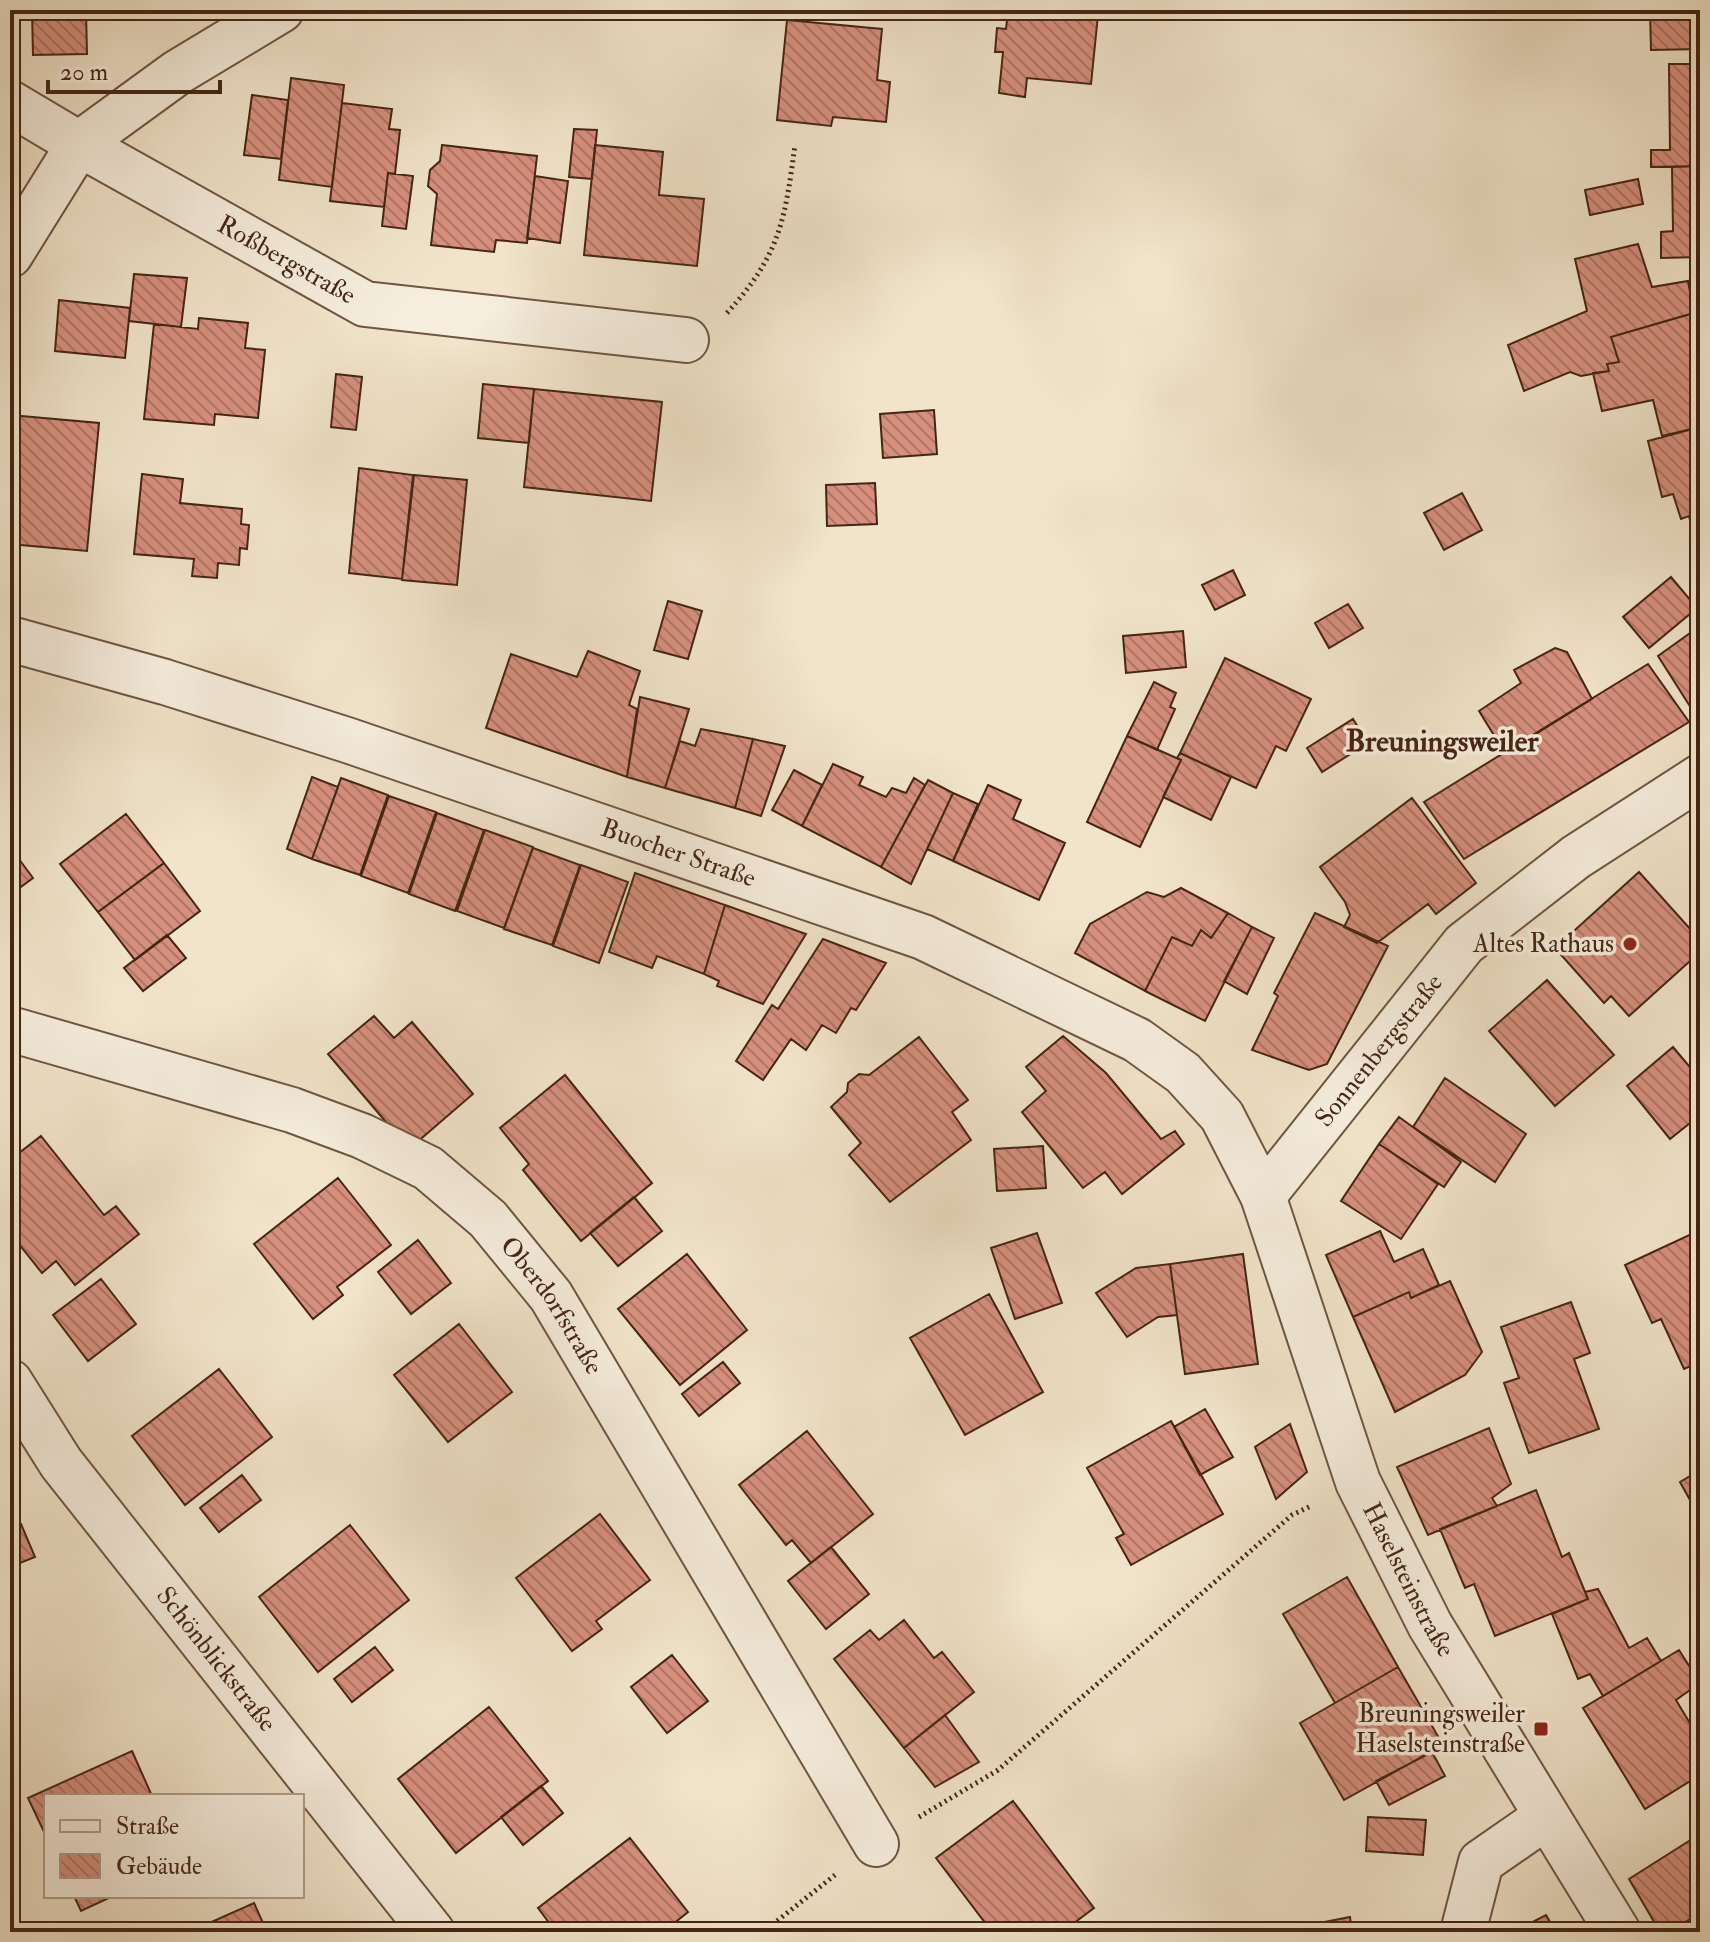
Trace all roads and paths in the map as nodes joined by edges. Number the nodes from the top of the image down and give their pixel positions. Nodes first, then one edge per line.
1 (281, 10) edge
2 (10, 103) edge
3 (79, 144) junction
4 (795, 145) dead end
5 (10, 255) edge
6 (686, 340) joint
7 (10, 639) edge
8 (1700, 777) edge
9 (10, 1029) edge
10 (1263, 1196) junction
11 (10, 1382) edge
12 (1292, 1515) dead end
13 (1546, 1817) junction
14 (876, 1844) junction
15 (432, 1932) edge
16 (763, 1932) edge
17 (1463, 1932) edge
18 (1618, 1932) edge

1 - 3 street
2 - 3 street, Roßbergstraße
3 - 5 street
3 - 6 street, Roßbergstraße
4 - 6 path
7 - 10 street, Buocher Straße
8 - 10 street, Sonnenbergstraße
9 - 14 street, Oberdorfstraße
10 - 13 street, Haselsteinstraße
11 - 15 street, Schönblickstraße
12 - 14 path
13 - 17 street
13 - 18 street, Haselsteinstraße
14 - 16 path

